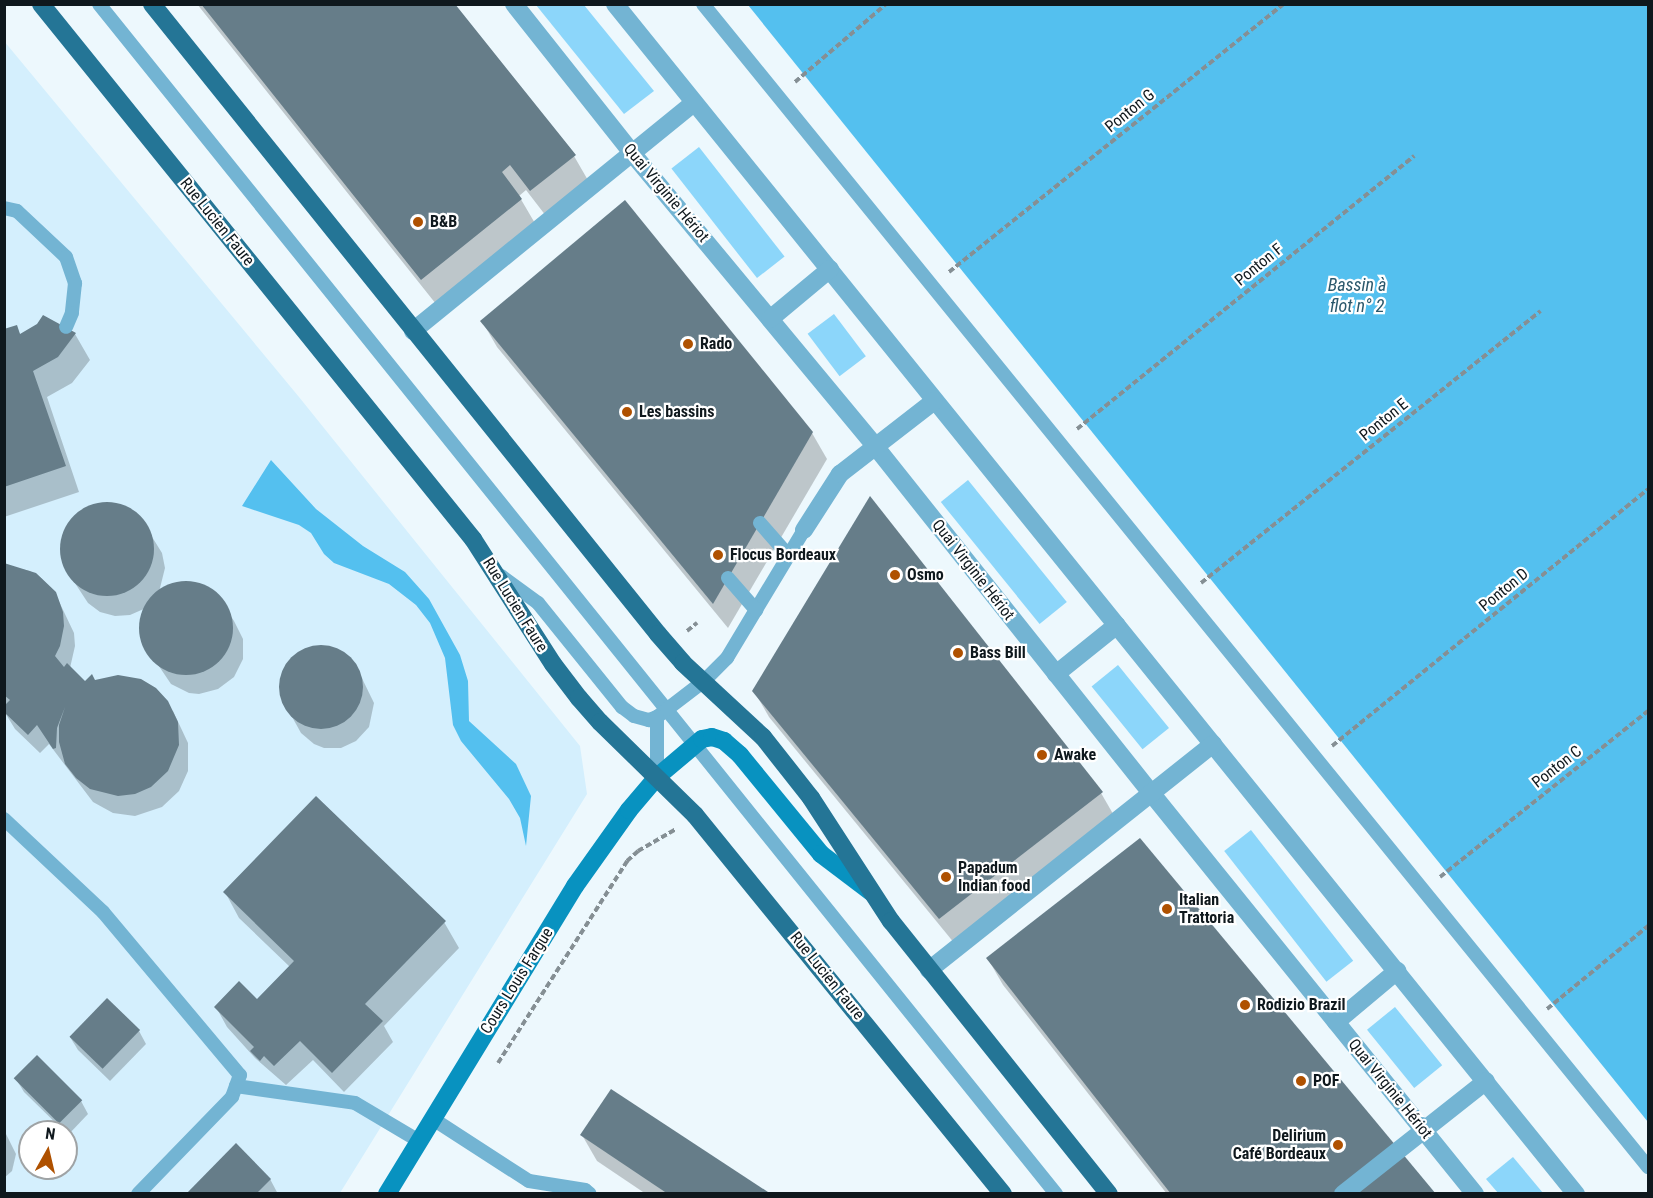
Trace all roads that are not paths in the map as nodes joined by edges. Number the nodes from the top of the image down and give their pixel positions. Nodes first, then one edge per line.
1 (41, 4) edge
2 (99, 4) edge
3 (152, 4) edge
4 (514, 4) edge
5 (615, 4) edge
6 (703, 4) edge
7 (694, 103) junction
8 (632, 153) junction
9 (4, 207) edge
10 (830, 269) junction
11 (770, 318) junction
12 (66, 327) dead end
13 (413, 331) junction
14 (934, 401) junction
15 (875, 446) junction
16 (760, 523) dead end
17 (804, 530) joint
18 (789, 556) junction
19 (494, 571) junction
20 (728, 578) dead end
21 (756, 610) junction
22 (1117, 625) junction
23 (1056, 674) junction
24 (704, 681) junction
25 (662, 714) junction
26 (1213, 744) junction
27 (695, 745) junction
28 (657, 777) junction
29 (1152, 794) junction
30 (4, 819) edge
31 (871, 892) junction
32 (929, 969) junction
33 (1396, 971) junction
34 (1336, 1022) junction
35 (1485, 1081) junction
36 (237, 1086) junction
37 (433, 1119) junction
38 (1423, 1130) junction
39 (418, 1141) junction
40 (1648, 1167) edge
41 (138, 1194) edge
42 (387, 1194) edge
43 (590, 1194) edge
44 (1003, 1194) edge
45 (1056, 1194) edge
46 (1109, 1194) edge
47 (1343, 1194) edge
48 (1475, 1194) edge
49 (1576, 1194) edge

1 - 19 main road, Rue Lucien Faure
2 - 25 lane
3 - 13 main road
4 - 8 street, Quai Virginie Hériot
5 - 7 street
6 - 40 lane
7 - 8 street
7 - 10 street
8 - 11 street, Quai Virginie Hériot
8 - 13 street
9 - 12 lane
10 - 11 street
10 - 14 street
11 - 15 street, Quai Virginie Hériot
13 - 24 main road
14 - 15 street
14 - 22 street
15 - 17 street
15 - 23 street, Quai Virginie Hériot
16 - 18 lane
17 - 18 lane
18 - 21 lane
19 - 25 lane
19 - 28 main road, Rue Lucien Faure
20 - 21 lane
21 - 24 lane
22 - 23 street
22 - 26 street
23 - 29 street, Quai Virginie Hériot
24 - 25 lane
24 - 31 main road
25 - 27 lane
25 - 28 lane
26 - 29 street
26 - 33 street
27 - 28 main road, Cours Louis Fargue
27 - 31 main road
27 - 45 lane
28 - 37 main road, Cours Louis Fargue
28 - 44 main road, Rue Lucien Faure
29 - 32 street
29 - 34 street, Quai Virginie Hériot
30 - 36 lane
31 - 32 main road
32 - 46 main road
33 - 34 street
33 - 35 street
34 - 38 street, Quai Virginie Hériot
35 - 38 street
35 - 49 street
36 - 39 lane
36 - 41 lane
37 - 39 main road, Cours Louis Fargue
37 - 43 lane
38 - 47 street
38 - 48 street, Quai Virginie Hériot
39 - 42 main road, Cours Louis Fargue

